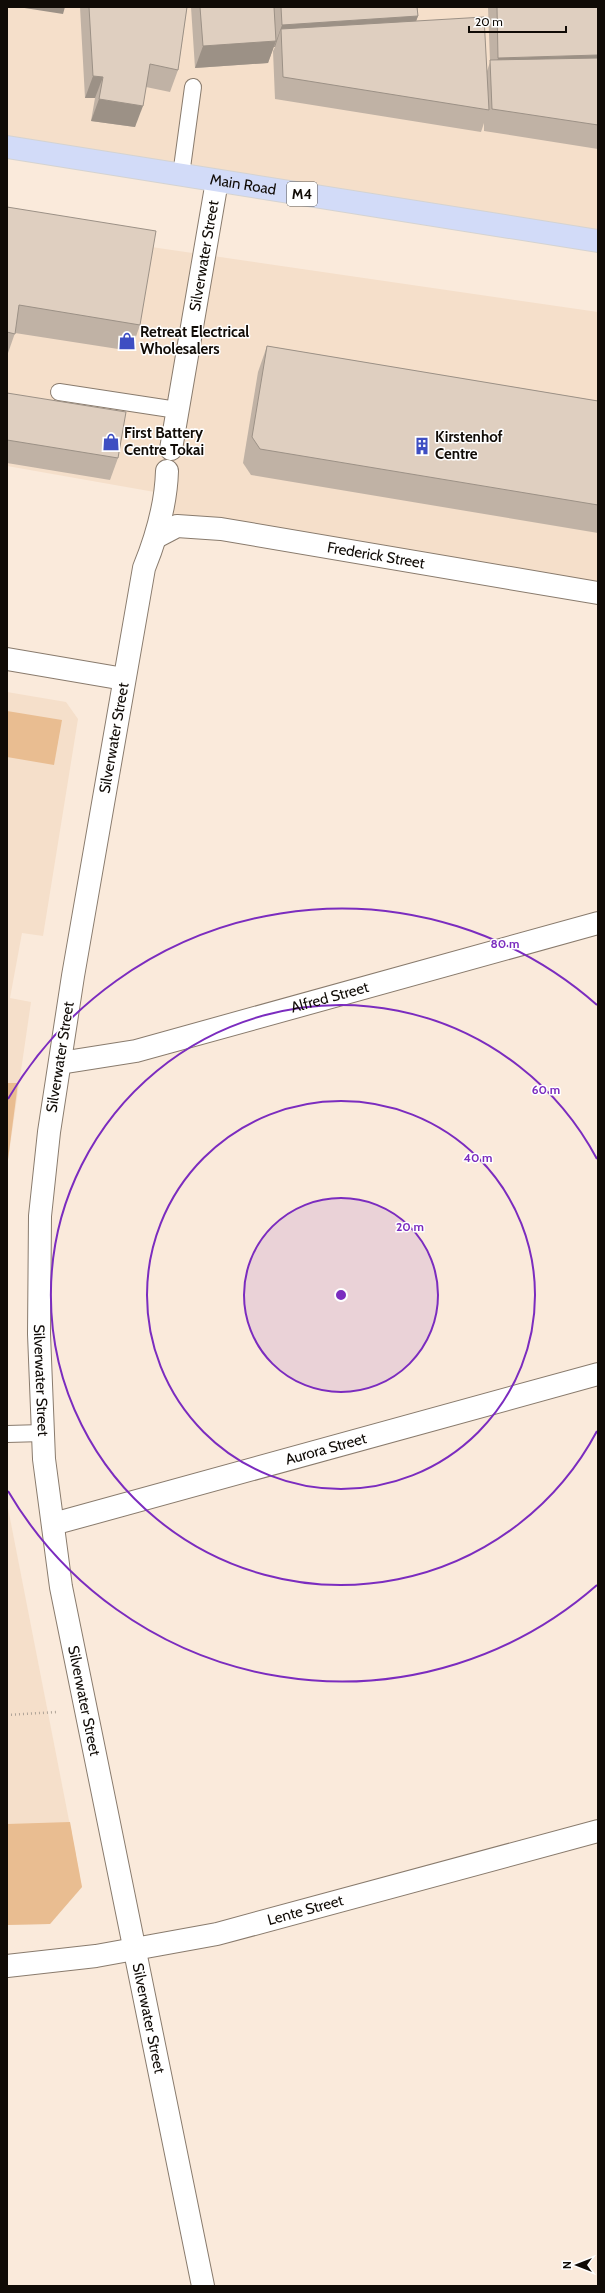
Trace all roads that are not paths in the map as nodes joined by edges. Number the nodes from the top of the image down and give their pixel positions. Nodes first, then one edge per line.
1 (193, 87) dead end
2 (7, 147) edge
3 (181, 175) junction
4 (217, 181) junction
5 (598, 241) edge
6 (59, 392) dead end
7 (177, 410) junction
8 (171, 449) dead end
9 (167, 471) dead end
10 (156, 537) junction
11 (598, 593) edge
12 (7, 659) edge
13 (124, 679) junction
14 (598, 923) edge
15 (60, 1063) junction
16 (598, 1374) edge
17 (43, 1433) junction
18 (7, 1434) edge
19 (53, 1524) junction
20 (598, 1831) edge
21 (133, 1950) junction
22 (7, 1966) edge
23 (203, 2286) edge

1 - 3 lane
2 - 3 main road, Main Road / M4
3 - 4 main road, Main Road / M4
4 - 5 main road, Main Road / M4
4 - 7 street, Silverwater Street
6 - 7 lane
7 - 8 street, Silverwater Street
9 - 10 street, Silverwater Street
10 - 11 street, Frederick Street
10 - 13 street, Silverwater Street
12 - 13 street
13 - 15 street, Silverwater Street
14 - 15 street, Alfred Street
15 - 17 street, Silverwater Street
16 - 19 street, Aurora Street
17 - 18 lane
17 - 19 street, Silverwater Street
19 - 21 street, Silverwater Street
20 - 21 street, Lente Street
21 - 22 street, Lente Street
21 - 23 street, Silverwater Street

